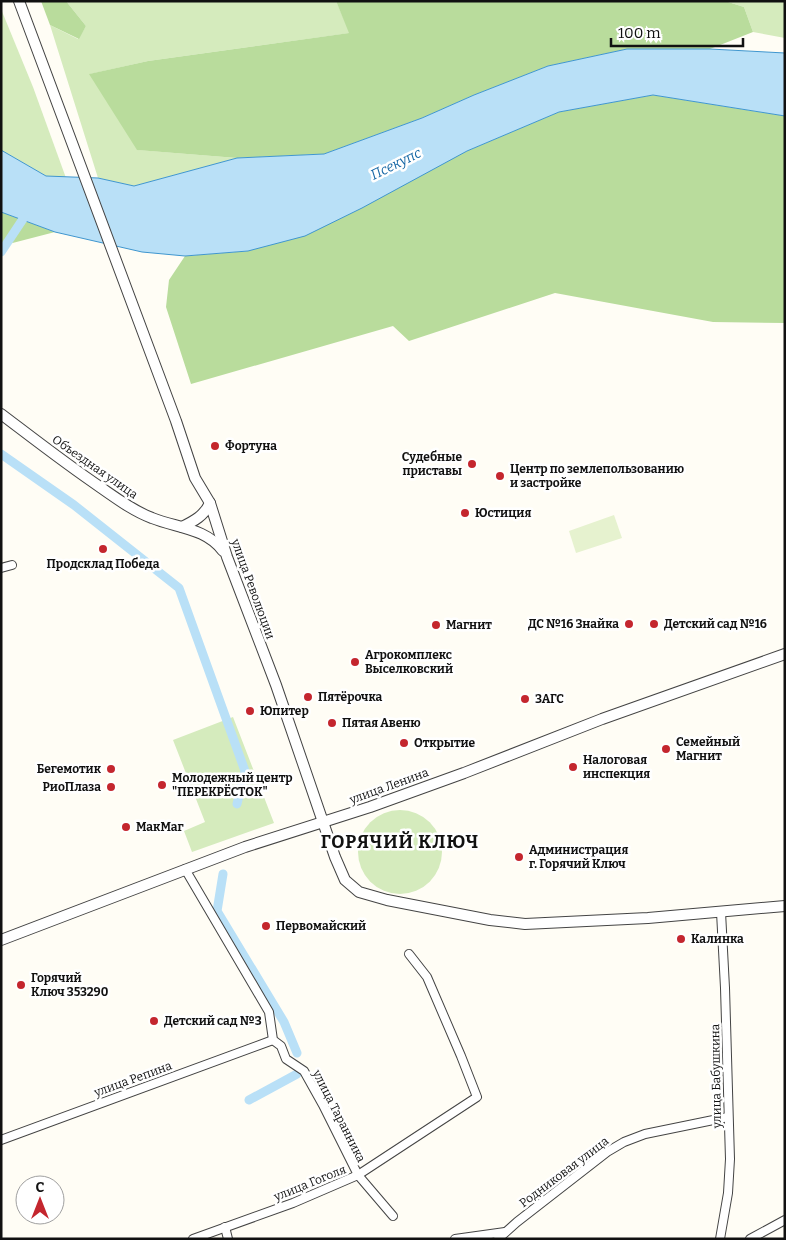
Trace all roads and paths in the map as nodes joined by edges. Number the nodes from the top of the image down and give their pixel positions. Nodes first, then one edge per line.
1 (19, 1) edge
2 (1, 414) edge
3 (210, 503) junction
4 (182, 526) junction
5 (227, 557) junction
6 (12, 565) dead end
7 (1, 568) edge
8 (785, 654) edge
9 (322, 823) junction
10 (185, 869) junction
11 (785, 906) edge
12 (721, 912) junction
13 (1, 940) edge
14 (409, 954) dead end
15 (273, 1040) junction
16 (728, 1117) junction
17 (1, 1140) edge
18 (358, 1176) junction
19 (393, 1216) dead end
20 (785, 1220) edge
21 (225, 1227) junction
22 (506, 1232) junction
23 (193, 1239) edge
24 (228, 1239) edge
25 (455, 1239) edge
26 (498, 1239) edge
27 (720, 1239) edge
28 (750, 1239) edge

1 - 3 street, улица Революции
2 - 4 street, Объездная улица
3 - 4 street
3 - 5 street, улица Революции
4 - 5 street, Объездная улица
5 - 9 street, улица Революции
6 - 7 street
8 - 9 street, улица Ленина
9 - 10 street, улица Ленина
9 - 12 street, улица Революции
10 - 13 street, улица Ленина
10 - 15 street, улица Таранника
11 - 12 street
12 - 16 street, улица Бабушкина
14 - 18 street, улица Гоголя
15 - 17 street, улица Репина
15 - 18 street, улица Таранника
16 - 22 street, Родниковая улица
16 - 27 street, улица Бабушкина
18 - 19 street, улица Таранника
18 - 21 street, улица Гоголя
20 - 28 street
21 - 23 street, улица Гоголя
21 - 24 street
22 - 25 street
22 - 26 street, Родниковая улица

